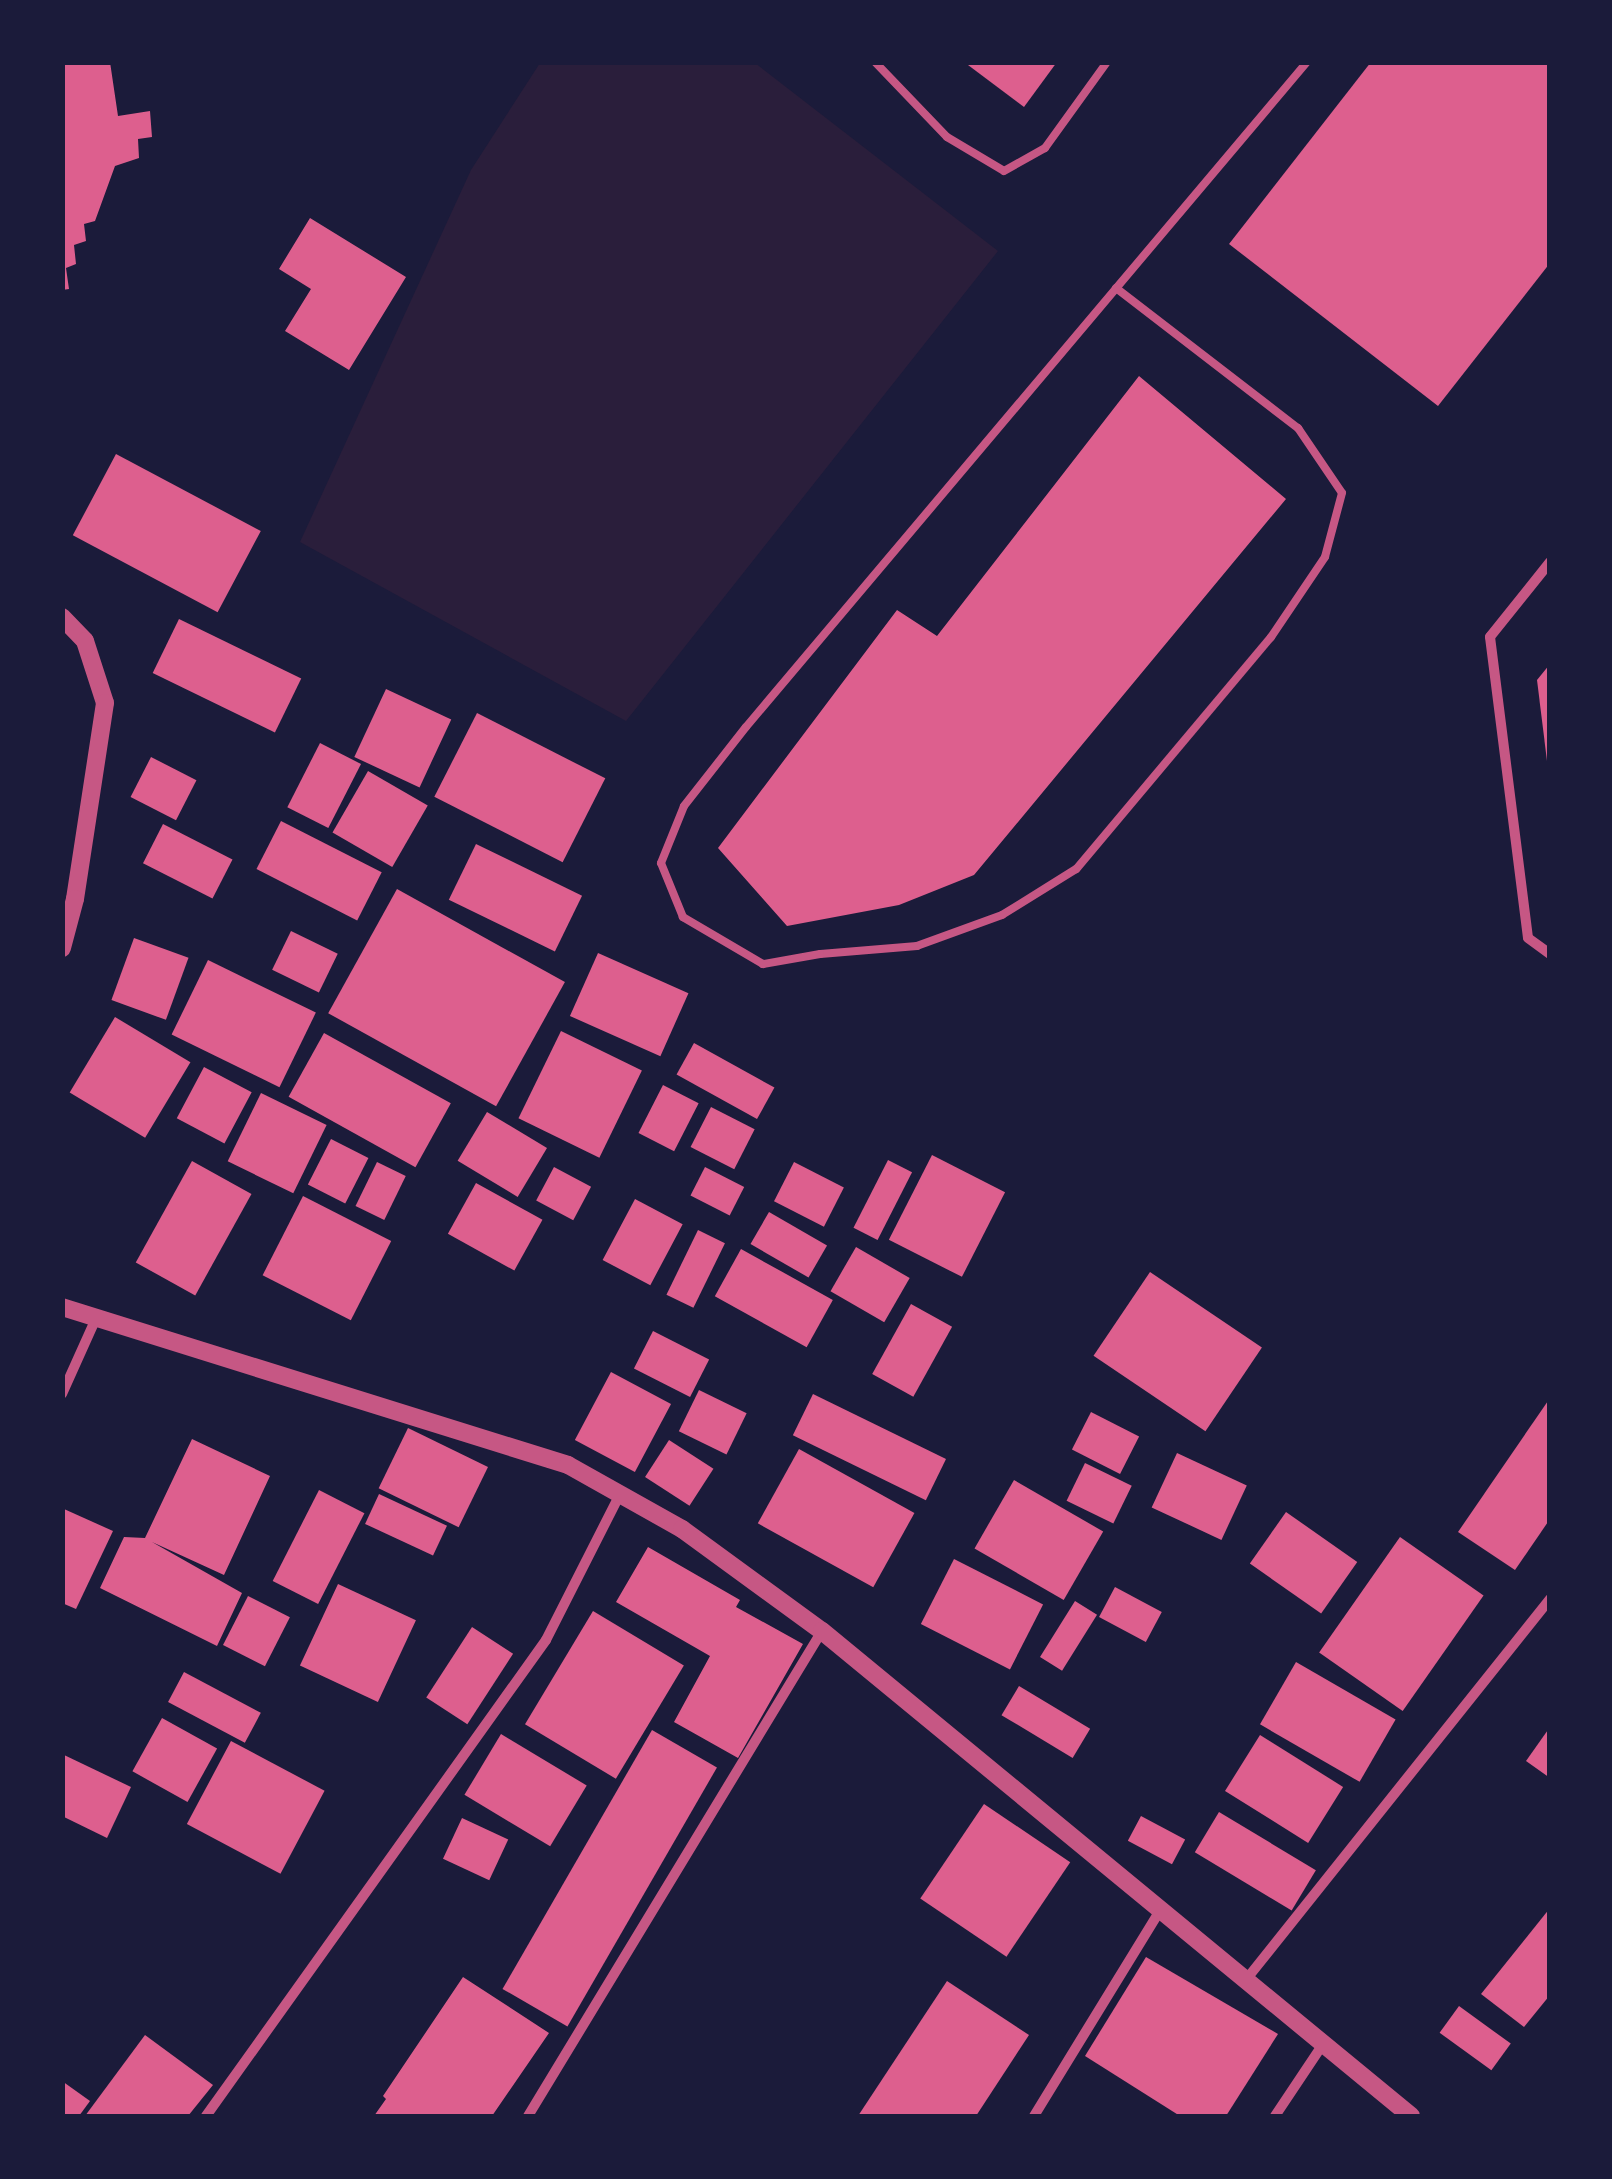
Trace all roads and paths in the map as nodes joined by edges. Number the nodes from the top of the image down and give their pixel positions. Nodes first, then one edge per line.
1 (874, 62) edge
2 (1107, 62) edge
3 (1307, 62) edge
4 (1116, 288) junction
5 (1550, 562) edge
6 (62, 617) edge
7 (62, 948) edge
8 (1550, 954) edge
9 (62, 1307) edge
10 (97, 1315) junction
11 (62, 1394) edge
12 (620, 1494) junction
13 (1550, 1599) edge
14 (822, 1631) junction
15 (1160, 1910) junction
16 (1244, 1981) junction
17 (1321, 2047) junction
18 (206, 2116) edge
19 (528, 2116) edge
20 (1034, 2116) edge
21 (1275, 2116) edge
22 (1411, 2116) edge

1 - 2 lane
3 - 4 lane
4 - 4 lane
5 - 8 street
6 - 7 street
9 - 10 street
10 - 11 street
10 - 12 street
12 - 14 street
12 - 18 street
13 - 16 street
14 - 15 street
14 - 19 street
15 - 16 street
15 - 20 street
16 - 17 street
17 - 21 street
17 - 22 street

